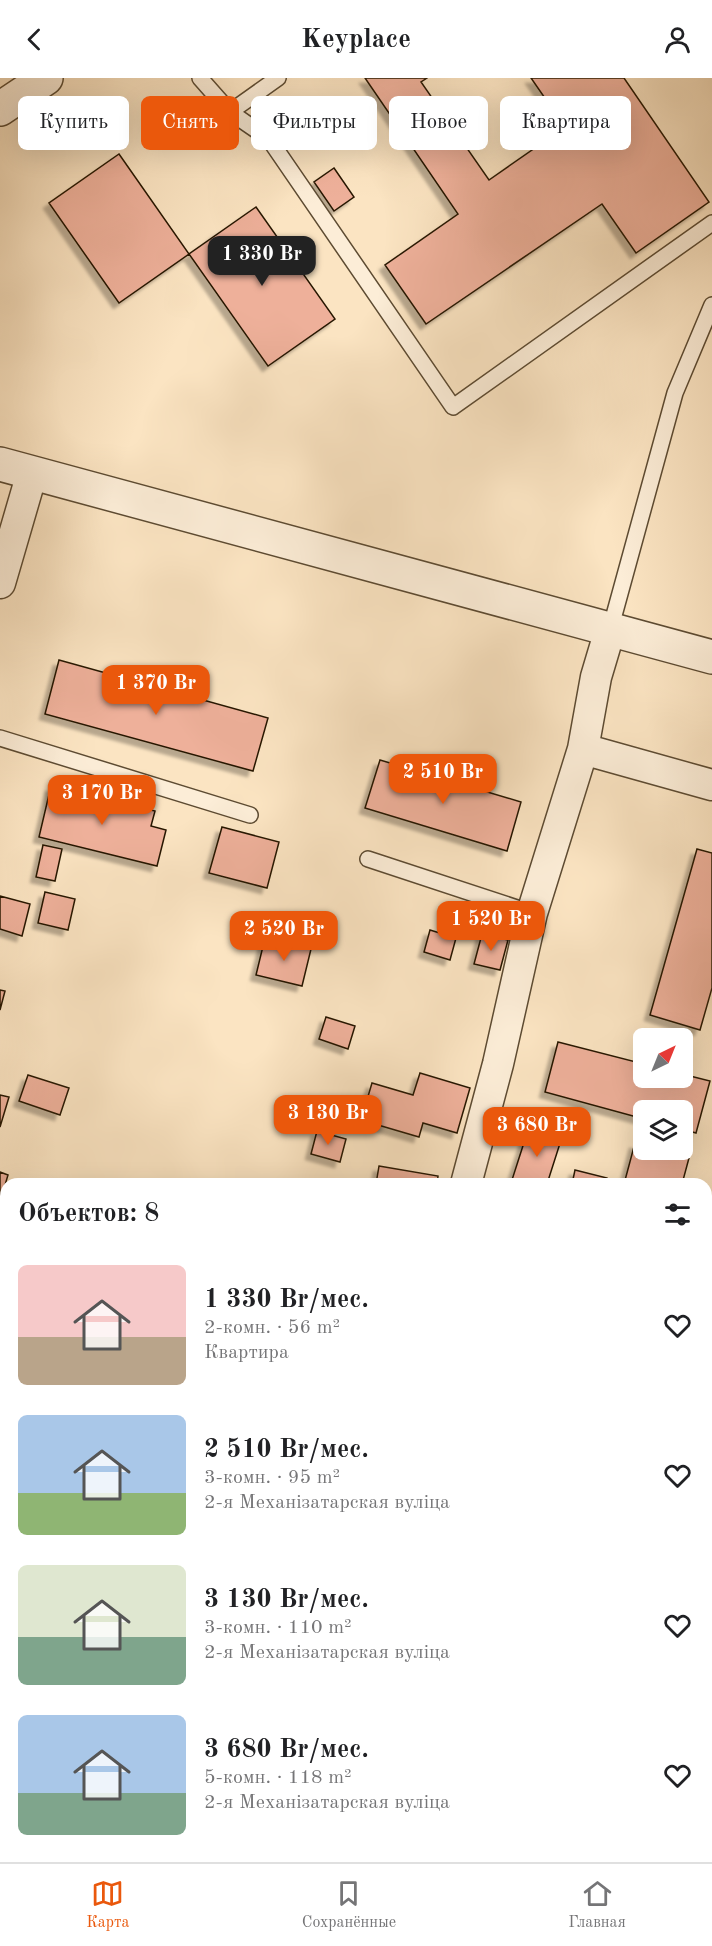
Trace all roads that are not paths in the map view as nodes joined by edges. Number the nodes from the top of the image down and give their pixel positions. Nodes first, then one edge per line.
1 (46, 78) edge
2 (200, 78) edge
3 (278, 78) edge
4 (216, 96) edge
5 (239, 106) edge
6 (0, 109) edge
7 (239, 118) edge
8 (712, 223) edge
9 (712, 305) edge
10 (0, 464) edge
11 (32, 473) junction
12 (0, 584) edge
13 (610, 630) junction
14 (712, 657) edge
15 (0, 738) edge
16 (583, 749) junction
17 (712, 785) edge
18 (250, 815) dead end
19 (368, 859) dead end
20 (531, 913) junction
21 (468, 1178) edge

1 - 6 street
2 - 4 lane
3 - 5 lane
7 - 8 lane
9 - 13 lane
10 - 11 street
11 - 12 street
11 - 13 street
13 - 14 street
13 - 16 street
15 - 18 lane
16 - 17 street
16 - 20 street
19 - 20 lane
20 - 21 street

